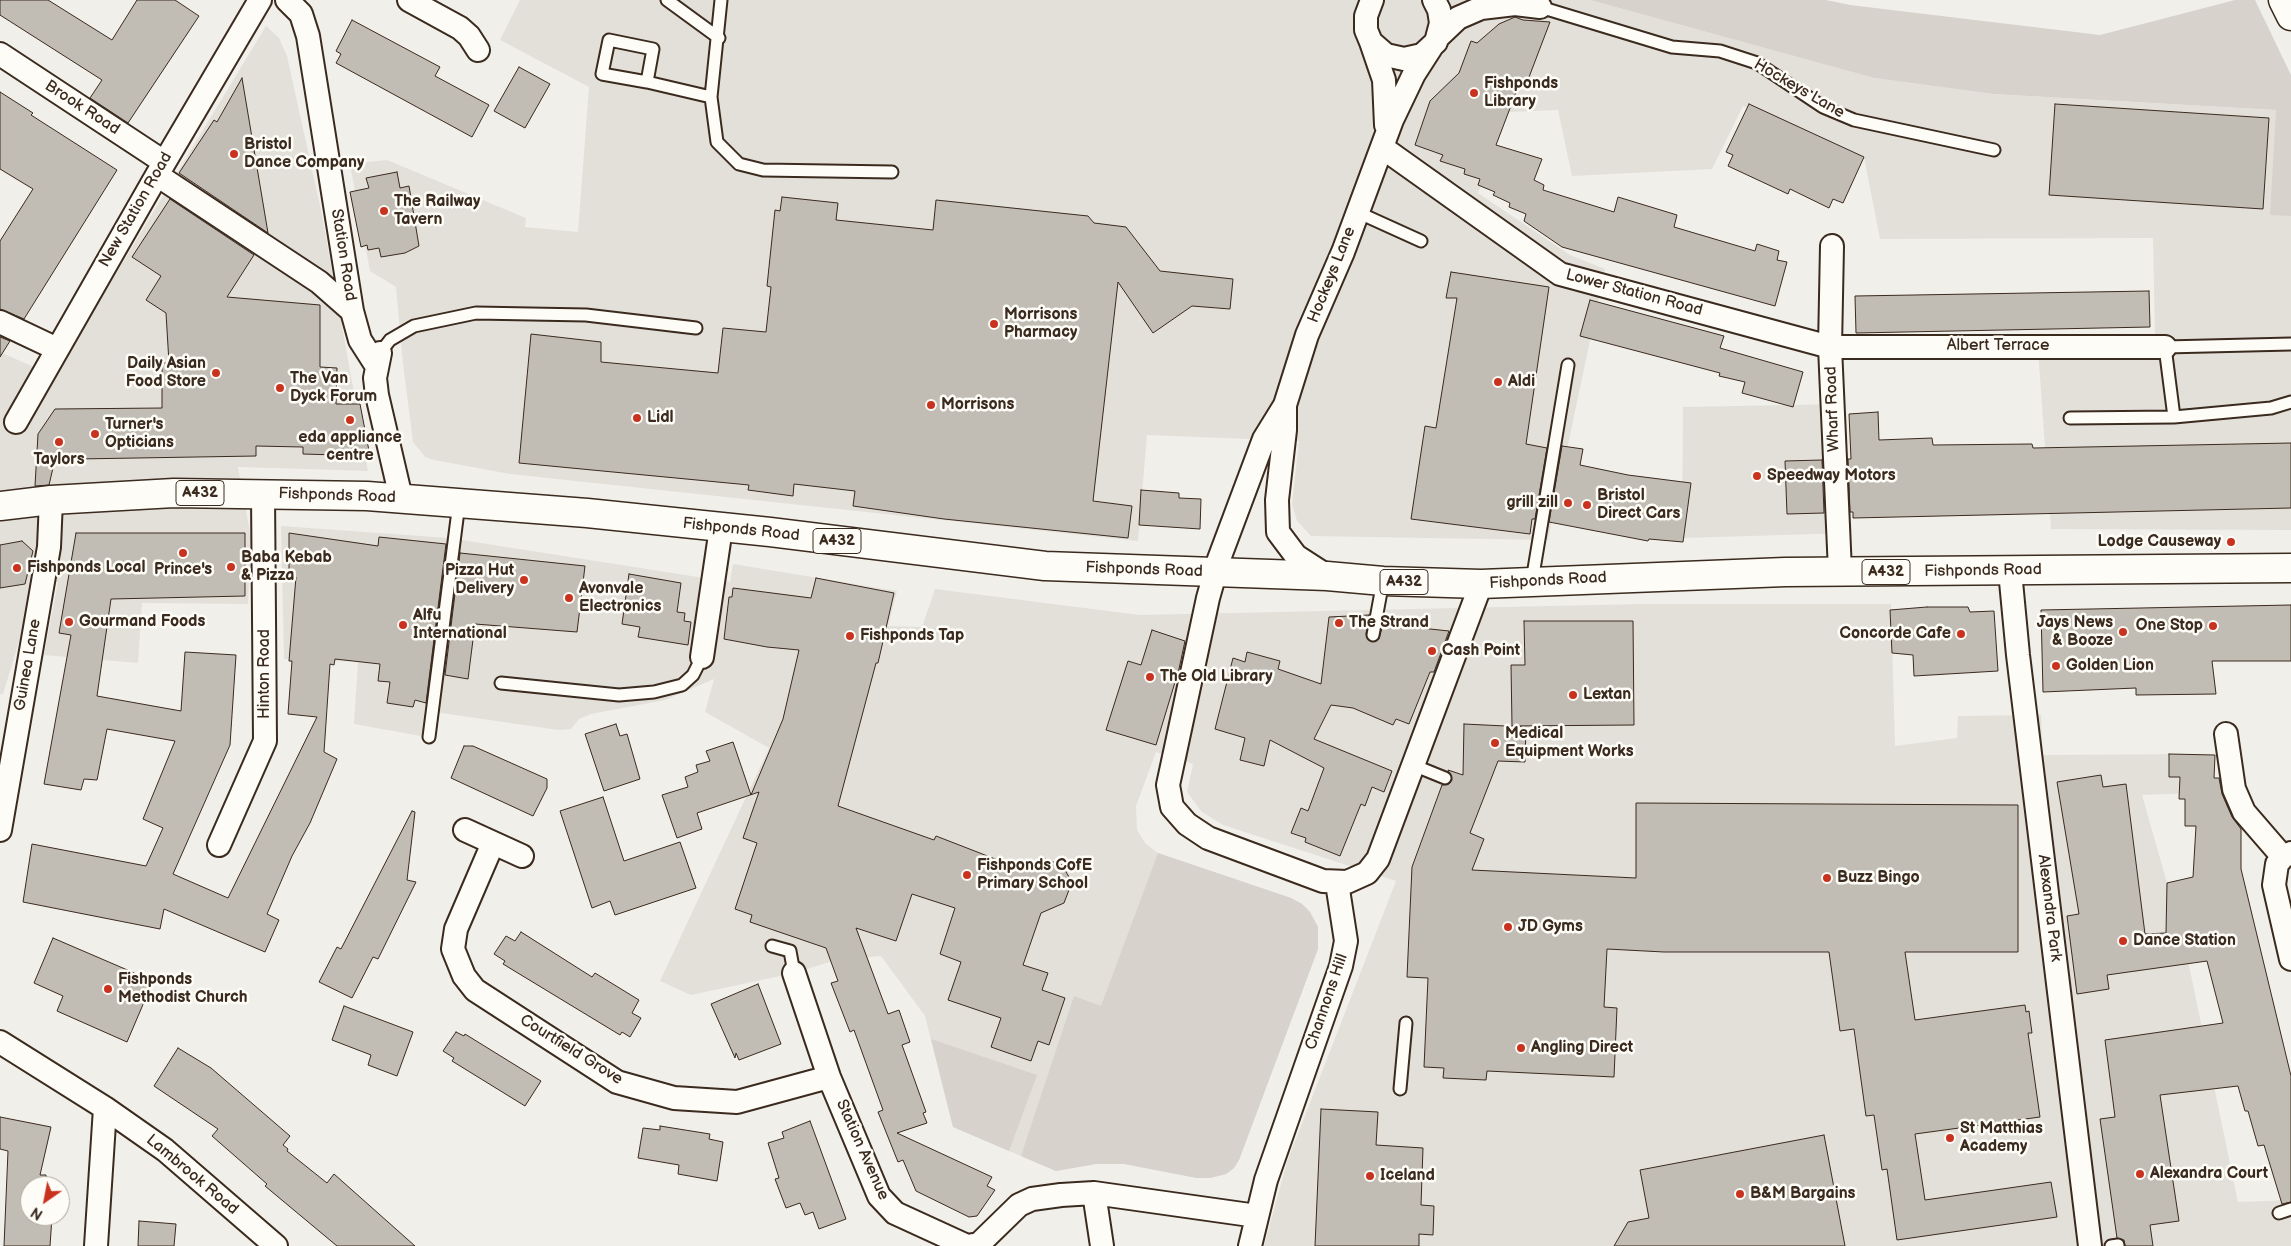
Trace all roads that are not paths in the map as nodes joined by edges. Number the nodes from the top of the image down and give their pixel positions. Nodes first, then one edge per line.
1 (260, 0) edge
2 (287, 0) edge
3 (409, 0) edge
4 (667, 0) edge
5 (721, 0) edge
6 (1356, 0) edge
7 (1372, 0) edge
8 (1434, 0) edge
9 (2283, 0) edge
10 (1529, 3) edge
11 (2291, 16) edge
12 (1369, 36) junction
13 (719, 38) junction
14 (1435, 41) junction
15 (478, 50) dead end
16 (0, 54) edge
17 (646, 82) junction
18 (711, 97) junction
19 (1383, 148) junction
20 (1994, 150) dead end
21 (160, 168) junction
22 (892, 172) dead end
23 (1358, 212) junction
24 (1421, 241) dead end
25 (1832, 246) dead end
26 (352, 311) junction
27 (0, 322) edge
28 (696, 328) dead end
29 (2291, 344) edge
30 (1830, 347) junction
31 (2165, 347) junction
32 (57, 349) junction
33 (378, 359) junction
34 (1568, 365) dead end
35 (2291, 402) edge
36 (1286, 404) junction
37 (2174, 417) junction
38 (2070, 418) dead end
39 (16, 422) dead end
40 (263, 494) junction
41 (401, 498) junction
42 (52, 500) junction
43 (459, 503) junction
44 (0, 506) edge
45 (721, 528) junction
46 (2291, 568) edge
47 (1840, 571) junction
48 (2010, 571) junction
49 (1214, 573) junction
50 (1327, 576) junction
51 (1383, 581) junction
52 (1532, 581) junction
53 (1481, 584) junction
54 (1373, 634) dead end
55 (702, 656) joint
56 (501, 683) dead end
57 (2226, 734) dead end
58 (429, 736) dead end
59 (1413, 765) junction
60 (1445, 778) dead end
61 (0, 830) edge
62 (465, 830) dead end
63 (493, 843) junction
64 (219, 845) dead end
65 (2287, 855) edge
66 (522, 856) dead end
67 (1337, 883) junction
68 (772, 946) dead end
69 (2291, 958) edge
70 (794, 973) joint
71 (1406, 1023) dead end
72 (0, 1042) edge
73 (829, 1077) junction
74 (1400, 1089) dead end
75 (105, 1108) junction
76 (1094, 1193) junction
77 (2291, 1209) edge
78 (2279, 1213) dead end
79 (1257, 1216) junction
80 (96, 1246) edge
81 (276, 1246) edge
82 (1102, 1246) edge
83 (1250, 1246) edge
84 (2090, 1246) edge

1 - 21 street, New Station Road
2 - 26 street, Station Road
3 - 15 street
4 - 13 lane
5 - 13 lane
6 - 12 street, Hockeys Lane
7 - 12 street
8 - 14 street, Hockeys Lane
9 - 11 main road
10 - 14 street, Hockeys Lane
10 - 20 lane, Hockeys Lane
12 - 14 street, Hockeys Lane
12 - 19 street, Hockeys Lane
13 - 18 lane
14 - 19 street, Hockeys Lane
16 - 21 street, Brook Road
17 - 17 lane
17 - 18 lane
18 - 22 lane
19 - 23 street, Hockeys Lane
19 - 30 street, Lower Station Road
21 - 26 street, Station Road
21 - 32 street, New Station Road
23 - 24 lane
23 - 36 street, Hockeys Lane
25 - 30 street, Wharf Road
26 - 33 street
27 - 32 street
28 - 33 lane
29 - 31 lane
30 - 31 street, Albert Terrace
30 - 47 street, Wharf Road
31 - 37 lane
32 - 39 street, New Station Road
33 - 41 street
34 - 52 lane
35 - 37 lane
36 - 49 street, Hockeys Lane
36 - 50 street, Hockeys Lane
37 - 38 lane
40 - 41 main road, Fishponds Road / A432
40 - 42 main road, Fishponds Road / A432
40 - 64 street, Hinton Road
41 - 43 main road, Fishponds Road / A432
42 - 44 main road, Fishponds Road / A432
42 - 61 street, Guinea Lane
43 - 45 main road, Fishponds Road / A432
43 - 58 lane
45 - 49 main road, Fishponds Road / A432
45 - 55 street
46 - 48 main road, Fishponds Road / A432
47 - 48 main road, Fishponds Road / A432
47 - 52 main road, Fishponds Road / A432
48 - 84 street, Alexandra Park
49 - 50 main road, Fishponds Road / A432
49 - 67 street, Hockeys Lane
50 - 51 main road, Fishponds Road / A432
51 - 53 main road, Fishponds Road / A432
51 - 54 lane
52 - 53 main road, Fishponds Road / A432
53 - 59 street
55 - 56 lane
57 - 65 street
59 - 60 lane
59 - 67 street
62 - 63 street
63 - 66 street
63 - 73 street, Courtfield Grove
65 - 69 street
67 - 79 street, Channons Hill
68 - 70 lane
70 - 73 street, Station Avenue
71 - 74 lane
72 - 75 street, Lambrook Road
73 - 76 street, Station Avenue
75 - 80 street
75 - 81 street, Lambrook Road
76 - 79 street, Station Avenue
76 - 82 street
77 - 78 lane
79 - 83 street, Channons Hill

